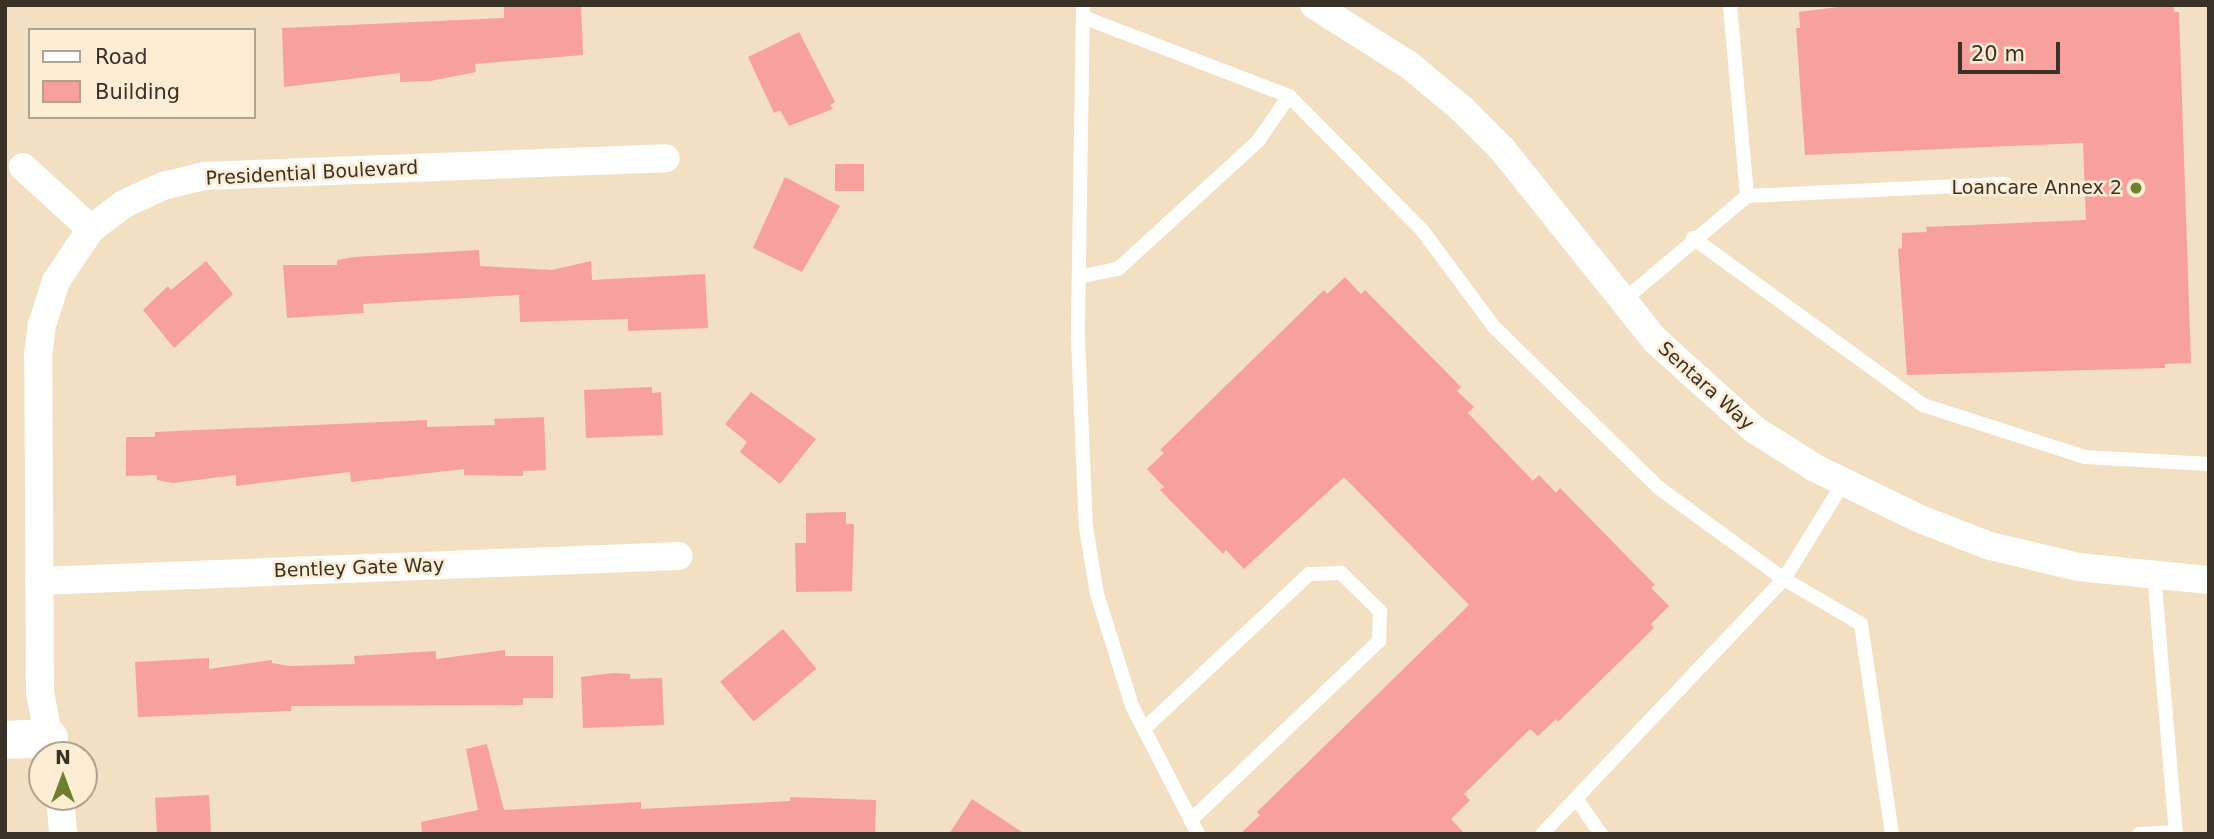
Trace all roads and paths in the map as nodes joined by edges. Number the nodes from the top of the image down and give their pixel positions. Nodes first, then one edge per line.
1 (1314, 5) edge
2 (1730, 5) edge
3 (1083, 11) edge
4 (1289, 96) junction
5 (666, 158) dead end
6 (23, 167) dead end
7 (2006, 184) dead end
8 (1746, 196) junction
9 (91, 229) junction
10 (1693, 238) junction
11 (1079, 277) junction
12 (1624, 300) junction
13 (2209, 464) edge
14 (1844, 482) junction
15 (679, 556) dead end
16 (2154, 573) junction
17 (1784, 579) junction
18 (2209, 580) edge
19 (39, 581) junction
20 (1144, 729) junction
21 (5, 740) edge
22 (49, 741) edge
23 (28, 744) edge
24 (1577, 800) junction
25 (61, 811) edge
26 (1191, 820) junction
27 (2176, 833) edge
28 (63, 834) edge
29 (1198, 834) edge
30 (1542, 834) edge
31 (1601, 834) edge
32 (1892, 834) edge
33 (2139, 834) edge

1 - 12 street, Sentara Way
2 - 8 lane
3 - 4 lane
3 - 11 lane
4 - 11 lane
4 - 17 lane
5 - 9 street, Presidential Boulevard
6 - 9 street
7 - 8 lane
8 - 10 lane
9 - 19 street, Presidential Boulevard
10 - 12 lane
10 - 13 lane
11 - 20 lane
12 - 14 street, Sentara Way
14 - 16 street, Sentara Way
14 - 17 lane
15 - 19 street, Bentley Gate Way
16 - 18 street, Sentara Way
16 - 27 lane
17 - 24 lane
17 - 32 lane
19 - 22 street, Presidential Boulevard
20 - 26 lane
20 - 26 lane
21 - 23 street
24 - 30 lane
24 - 31 lane
25 - 28 street
26 - 29 lane
27 - 33 lane

